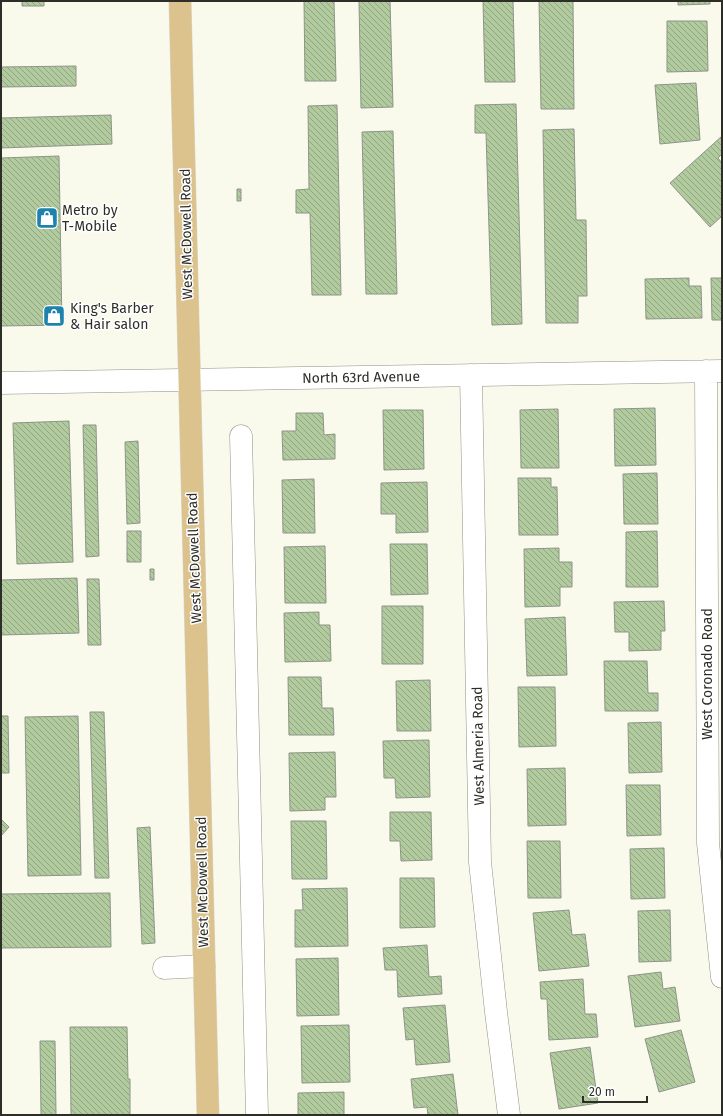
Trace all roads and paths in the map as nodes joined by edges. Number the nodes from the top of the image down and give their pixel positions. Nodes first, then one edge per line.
1 (180, 1) edge
2 (714, 371) edge
3 (470, 375) junction
4 (190, 381) junction
5 (1, 383) edge
6 (241, 436) dead end
7 (204, 966) junction
8 (164, 968) dead end
9 (722, 977) edge
10 (208, 1115) edge
11 (257, 1115) edge
12 (509, 1115) edge

1 - 4 main road, West McDowell Road
2 - 3 street, North 63rd Avenue
2 - 9 street, West Coronado Road
3 - 4 street, North 63rd Avenue
3 - 12 street, West Almeria Road
4 - 5 street, North 63rd Avenue
4 - 7 main road, West McDowell Road
6 - 11 street
7 - 8 street
7 - 10 main road, West McDowell Road

